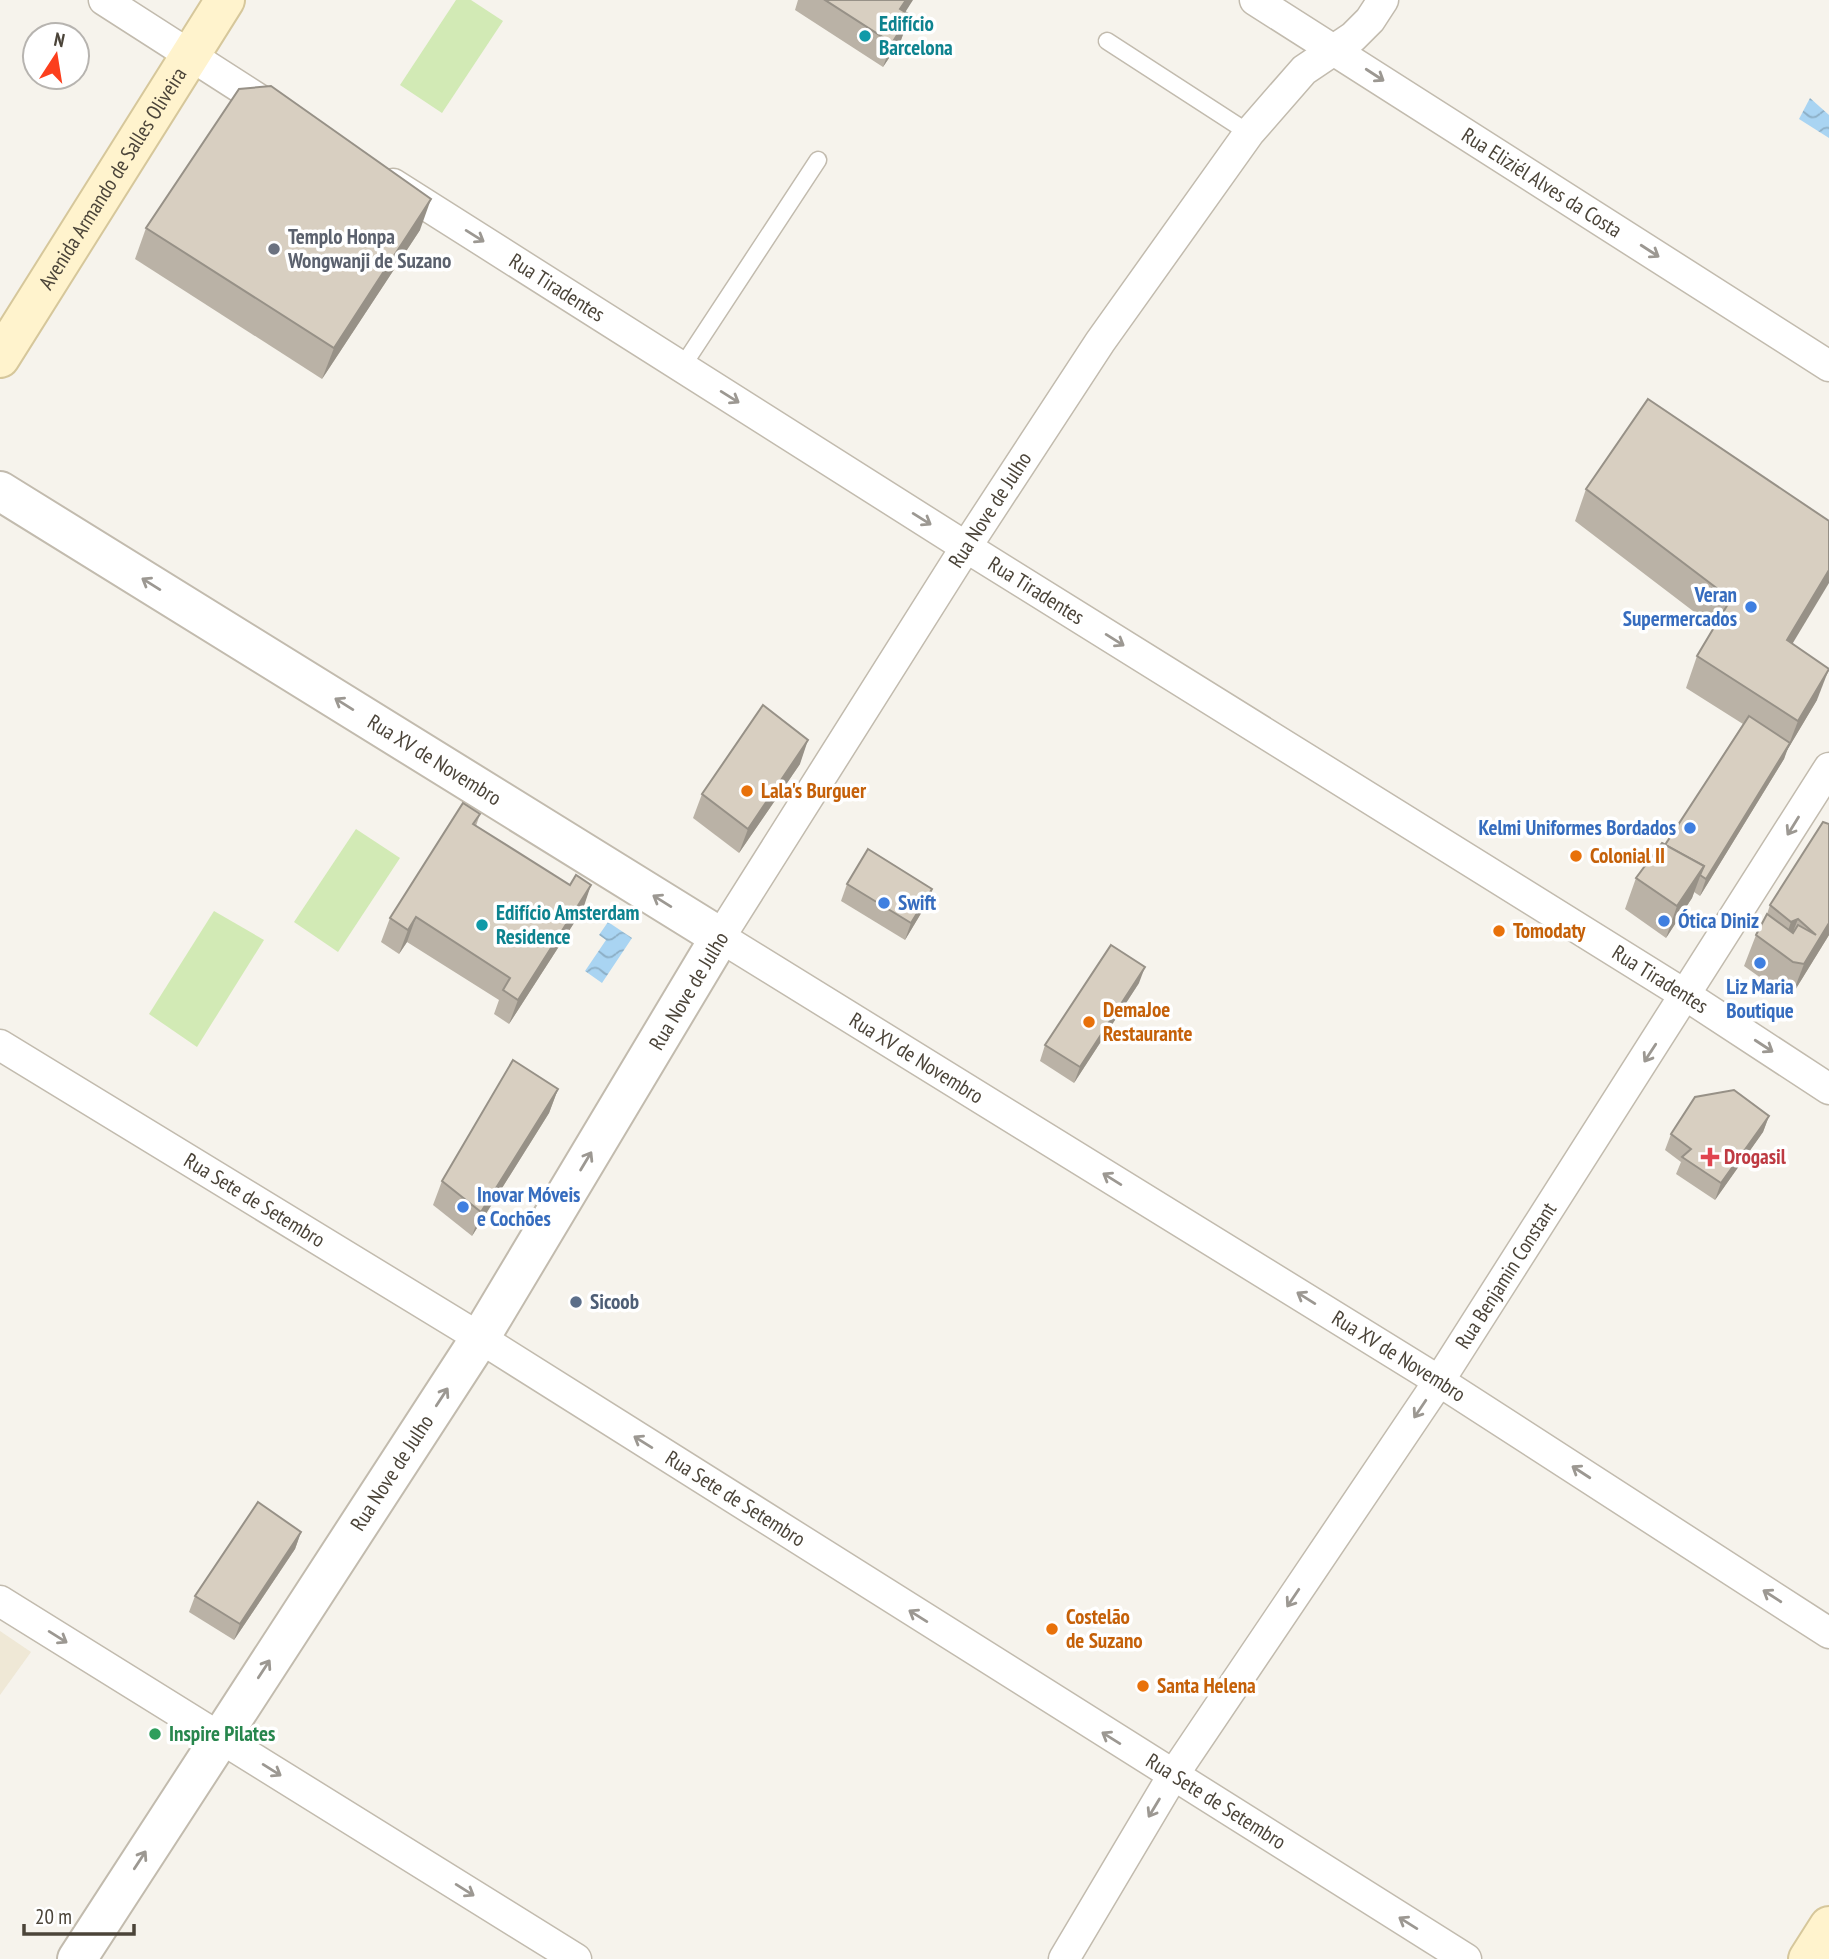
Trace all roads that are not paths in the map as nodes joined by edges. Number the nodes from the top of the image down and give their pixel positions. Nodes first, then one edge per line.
1 (104, 0) edge
2 (225, 0) edge
3 (1255, 0) edge
4 (1383, 0) edge
5 (1107, 41) dead end
6 (1336, 50) junction
7 (190, 55) junction
8 (304, 128) edge
9 (1249, 133) junction
10 (818, 160) dead end
11 (375, 173) edge
12 (0, 358) edge
13 (1829, 366) edge
14 (682, 367) junction
15 (0, 491) edge
16 (966, 547) junction
17 (1829, 768) edge
18 (720, 937) junction
19 (1687, 996) junction
20 (0, 1045) edge
21 (1829, 1089) edge
22 (480, 1339) junction
23 (1439, 1381) junction
24 (0, 1601) edge
25 (1829, 1633) edge
26 (219, 1737) junction
27 (1172, 1777) junction
28 (1829, 1926) edge
29 (76, 1959) edge
30 (576, 1959) edge
31 (1064, 1959) edge
32 (1465, 1959) edge
33 (1808, 1959) edge

1 - 7 street
2 - 7 main road, Avenida Armando de Salles Oliveira
3 - 6 street, Rua Eliziél Alves da Costa
4 - 6 street, Rua Nove de Julho
5 - 9 lane
6 - 9 street, Rua Nove de Julho
6 -> 13 street, Rua Eliziél Alves da Costa
7 - 8 street
7 - 12 main road, Avenida Armando de Salles Oliveira
9 - 16 street, Rua Nove de Julho
10 - 14 lane
11 -> 14 street, Rua Tiradentes
14 -> 16 street, Rua Tiradentes
18 -> 15 street, Rua XV de Novembro
16 - 18 street, Rua Nove de Julho
16 -> 19 street, Rua Tiradentes
17 -> 19 street, Rua Benjamin Constant
22 -> 18 street, Rua Nove de Julho
23 -> 18 street, Rua XV de Novembro
19 -> 21 street, Rua Tiradentes
19 -> 23 street, Rua Benjamin Constant
20 - 22 street, Rua Sete de Setembro
26 -> 22 street, Rua Nove de Julho
27 -> 22 street, Rua Sete de Setembro
25 -> 23 street, Rua XV de Novembro
23 -> 27 street, Rua Benjamin Constant
24 -> 26 street
29 -> 26 street, Rua Nove de Julho
26 -> 30 street
27 -> 31 street, Rua Benjamin Constant
32 -> 27 street, Rua Sete de Setembro
28 - 33 main road

